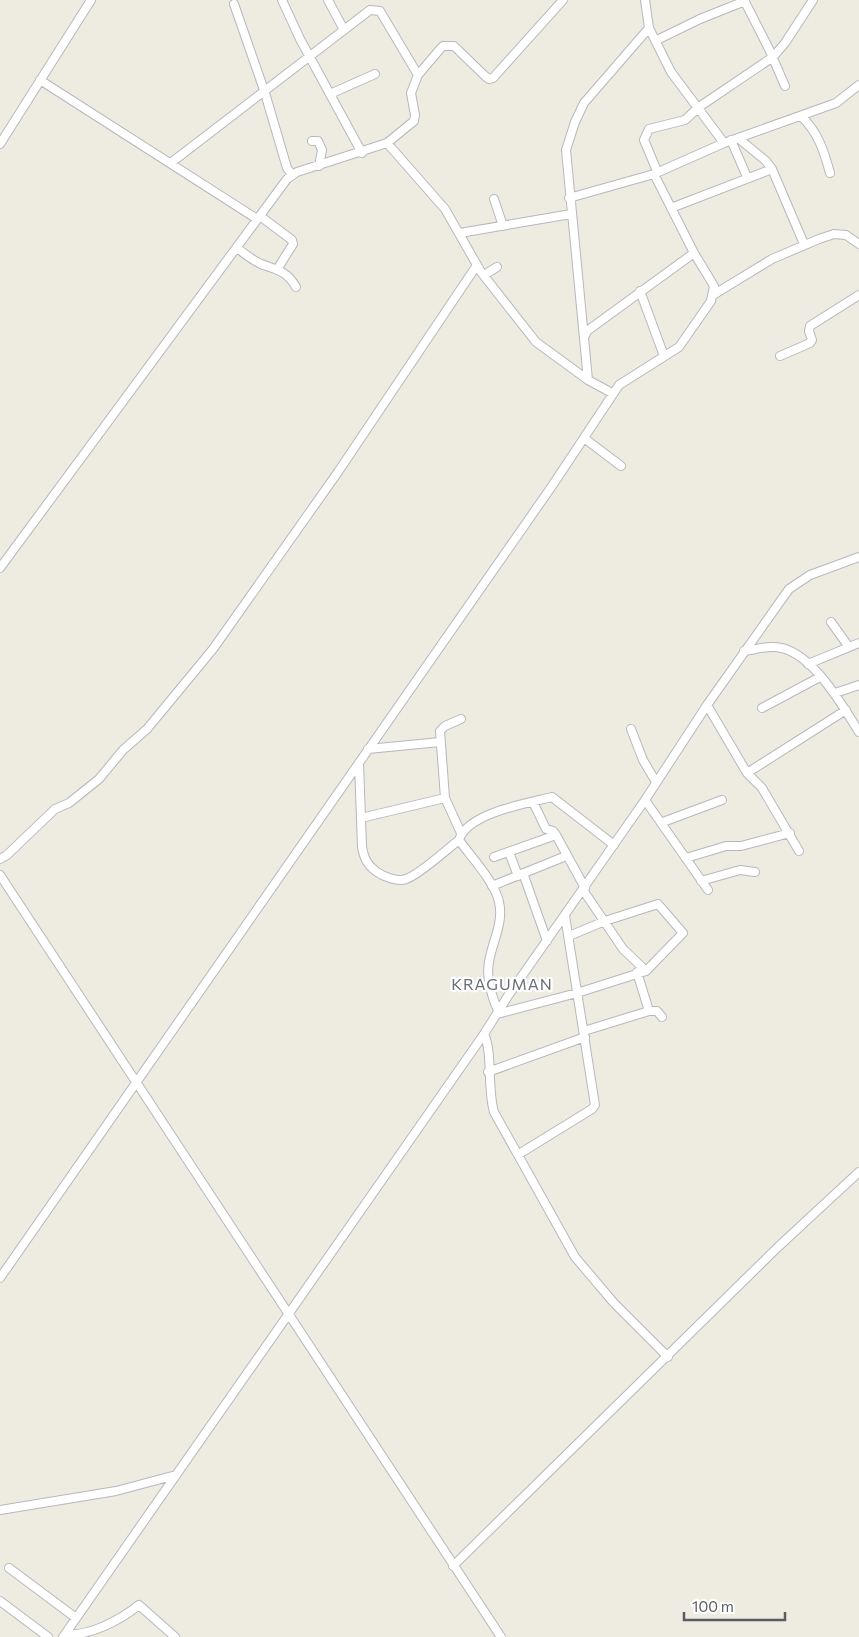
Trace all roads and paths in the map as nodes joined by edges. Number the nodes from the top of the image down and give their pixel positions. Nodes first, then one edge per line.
1 (91, 0) edge
2 (282, 0) edge
3 (328, 0) edge
4 (563, 0) edge
5 (646, 0) edge
6 (813, 0) edge
7 (744, 1) edge
8 (234, 4) dead end
9 (649, 28) junction
10 (344, 30) junction
11 (657, 40) junction
12 (310, 56) junction
13 (773, 57) junction
14 (375, 74) dead end
15 (418, 75) junction
16 (40, 80) junction
17 (859, 85) edge
18 (785, 86) dead end
19 (265, 93) junction
20 (330, 94) junction
21 (699, 107) junction
22 (801, 116) junction
23 (731, 140) junction
24 (312, 141) dead end
25 (387, 143) junction
26 (0, 144) edge
27 (362, 153) junction
28 (172, 162) junction
29 (318, 166) junction
30 (772, 169) junction
31 (656, 172) junction
32 (830, 172) dead end
33 (292, 175) junction
34 (747, 177) junction
35 (569, 198) junction
36 (494, 199) dead end
37 (671, 208) junction
38 (571, 214) junction
39 (259, 218) junction
40 (503, 226) junction
41 (460, 233) junction
42 (804, 244) junction
43 (859, 244) edge
44 (237, 248) junction
45 (694, 253) junction
46 (477, 265) junction
47 (497, 267) dead end
48 (278, 268) junction
49 (484, 275) junction
50 (296, 287) dead end
51 (640, 291) junction
52 (713, 295) junction
53 (859, 295) edge
54 (584, 338) junction
55 (664, 356) junction
56 (780, 356) dead end
57 (588, 380) junction
58 (612, 393) junction
59 (584, 438) junction
60 (621, 466) dead end
61 (859, 557) edge
62 (0, 568) edge
63 (831, 622) dead end
64 (859, 643) edge
65 (849, 647) junction
66 (744, 651) junction
67 (808, 664) junction
68 (820, 677) junction
69 (859, 685) edge
70 (835, 693) junction
71 (707, 705) junction
72 (762, 708) dead end
73 (846, 710) junction
74 (461, 719) dead end
75 (856, 723) edge
76 (631, 729) dead end
77 (859, 732) edge
78 (440, 742) junction
79 (368, 748) junction
80 (359, 763) junction
81 (747, 773) junction
82 (656, 782) junction
83 (445, 798) junction
84 (646, 800) junction
85 (722, 800) dead end
86 (533, 802) junction
87 (360, 818) junction
88 (662, 822) junction
89 (790, 833) junction
90 (556, 836) junction
91 (460, 837) junction
92 (614, 845) junction
93 (799, 851) dead end
94 (509, 852) junction
95 (566, 856) junction
96 (494, 857) dead end
97 (686, 858) junction
98 (0, 859) edge
99 (755, 872) dead end
100 (521, 874) junction
101 (0, 875) edge
102 (701, 881) junction
103 (492, 886) junction
104 (584, 889) junction
105 (708, 890) dead end
106 (565, 916) junction
107 (605, 921) junction
108 (569, 936) junction
109 (547, 941) junction
110 (646, 971) junction
111 (637, 972) junction
112 (578, 993) junction
113 (649, 1011) junction
114 (498, 1012) junction
115 (662, 1017) dead end
116 (484, 1034) junction
117 (584, 1034) junction
118 (488, 1072) junction
119 (136, 1084) junction
120 (519, 1154) junction
121 (859, 1172) edge
122 (0, 1278) edge
123 (288, 1315) junction
124 (668, 1357) junction
125 (176, 1475) junction
126 (0, 1510) edge
127 (453, 1566) junction
128 (9, 1568) dead end
129 (0, 1601) edge
130 (76, 1618) junction
131 (64, 1636) edge
132 (48, 1637) edge
133 (174, 1637) edge
134 (501, 1637) edge

1 - 16 street
2 - 12 street
3 - 10 street
4 - 15 street
5 - 9 street
6 - 13 street
7 - 11 street
7 - 13 street
8 - 19 street
9 - 11 street
9 - 35 street
10 - 12 street
10 - 15 street
11 - 21 street
12 - 19 street
12 - 20 street
13 - 18 street
13 - 21 street
14 - 20 street
15 - 25 street
16 - 26 street
16 - 28 street
17 - 22 street
19 - 28 street
19 - 33 street
20 - 27 street
21 - 23 street
21 - 31 street
22 - 23 street
22 - 32 street
23 - 30 street
23 - 31 street
23 - 34 street
24 - 29 street
25 - 27 street
25 - 41 street
27 - 29 street
28 - 39 street
29 - 33 street
30 - 34 street
30 - 42 street
31 - 35 street
31 - 37 street
33 - 39 street
34 - 37 street
35 - 38 street
36 - 40 street
37 - 45 street
38 - 40 street
38 - 54 street
39 - 44 street
39 - 48 street
40 - 41 street
41 - 46 street
42 - 43 street
42 - 52 street
44 - 48 street
44 - 62 street
45 - 51 street
45 - 52 street
46 - 49 street
46 - 98 street
47 - 49 street
48 - 50 street
49 - 57 street
51 - 54 street
51 - 55 street
52 - 55 street
53 - 56 street
54 - 57 street
55 - 58 street
57 - 58 street
58 - 59 street
59 - 60 street
59 - 79 street
61 - 66 street
63 - 65 street
64 - 65 street
65 - 67 street
66 - 67 street
66 - 71 street
67 - 68 street
68 - 70 street
68 - 72 street
69 - 70 street
70 - 73 street
71 - 81 street
71 - 82 street
73 - 75 street
73 - 81 street
74 - 78 street
75 - 77 street
76 - 82 street
78 - 79 street
78 - 83 street
79 - 80 street
80 - 87 street
80 - 119 street
81 - 89 street
82 - 84 street
83 - 87 street
83 - 91 street
84 - 88 street
84 - 92 street
85 - 88 street
86 - 90 street
86 - 91 street
86 - 92 street
87 - 91 street
88 - 97 street
89 - 93 street
89 - 97 street
90 - 94 street
90 - 95 street
91 - 103 street
92 - 104 street
94 - 96 street
94 - 100 street
95 - 100 street
95 - 104 street
97 - 102 street
99 - 102 street
100 - 103 street
100 - 109 street
101 - 119 street
102 - 105 street
103 - 114 street
104 - 106 street
104 - 107 street
106 - 108 street
106 - 109 street
107 - 108 street
107 - 110 street
107 - 110 street
108 - 112 street
109 - 114 street
110 - 111 street
111 - 112 street
111 - 113 street
112 - 114 street
112 - 117 street
113 - 115 street
113 - 117 street
114 - 116 street
116 - 118 street
116 - 123 street
117 - 118 street
117 - 120 street
118 - 120 street
119 - 122 street
119 - 123 street
120 - 124 street
121 - 124 street
123 - 125 street
123 - 127 street
124 - 127 street
125 - 126 street
125 - 130 street
127 - 134 street
128 - 130 street
129 - 132 street
130 - 131 street
131 - 133 street

